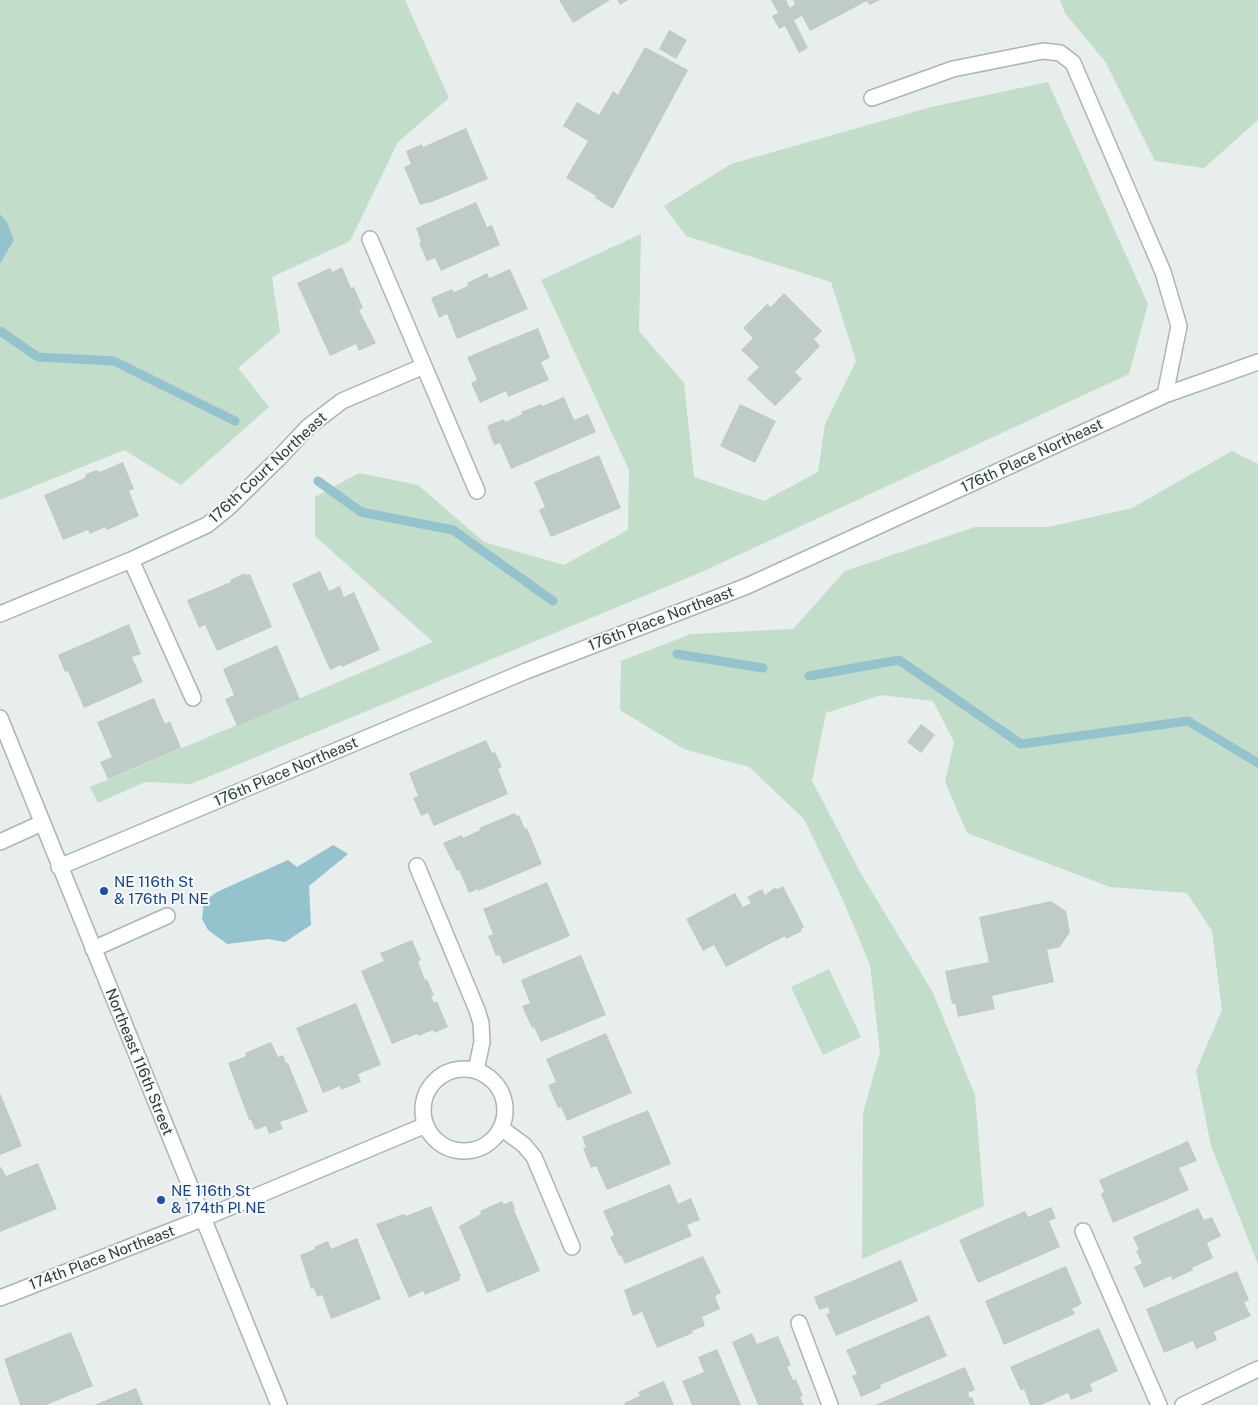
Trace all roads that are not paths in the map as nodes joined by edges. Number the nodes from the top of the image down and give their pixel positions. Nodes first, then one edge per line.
1 (872, 98) dead end
2 (370, 240) dead end
3 (1258, 362) edge
4 (424, 366) junction
5 (1164, 395) junction
6 (477, 491) dead end
7 (132, 560) junction
8 (0, 614) edge
9 (193, 698) dead end
10 (0, 718) edge
11 (42, 823) junction
12 (0, 842) edge
13 (417, 866) dead end
14 (59, 867) junction
15 (167, 916) dead end
16 (93, 949) junction
17 (476, 1070) junction
18 (426, 1125) junction
19 (501, 1128) junction
20 (204, 1218) junction
21 (1083, 1231) dead end
22 (572, 1247) dead end
23 (0, 1298) edge
24 (799, 1323) dead end
25 (1258, 1369) edge
26 (279, 1405) edge
27 (830, 1405) edge
28 (1159, 1405) edge
29 (1182, 1405) edge

1 - 5 street
2 - 4 street
3 - 5 street, 176th Place Northeast
4 - 6 street
4 - 7 street, 176th Court Northeast
5 - 14 street, 176th Place Northeast
7 - 8 street, 176th Court Northeast
7 - 9 street
10 - 11 street, Northeast 116th Street
11 - 12 street
11 - 14 street, Northeast 116th Street
13 - 17 street
14 - 16 street, Northeast 116th Street
15 - 16 street
16 - 20 street, Northeast 116th Street
17 - 18 street
17 - 19 street
18 - 19 street
18 - 20 street, 174th Place Northeast
19 - 22 street
20 - 23 street, 174th Place Northeast
20 - 26 street, Northeast 116th Street
21 - 28 street
24 - 27 street
25 - 29 street

